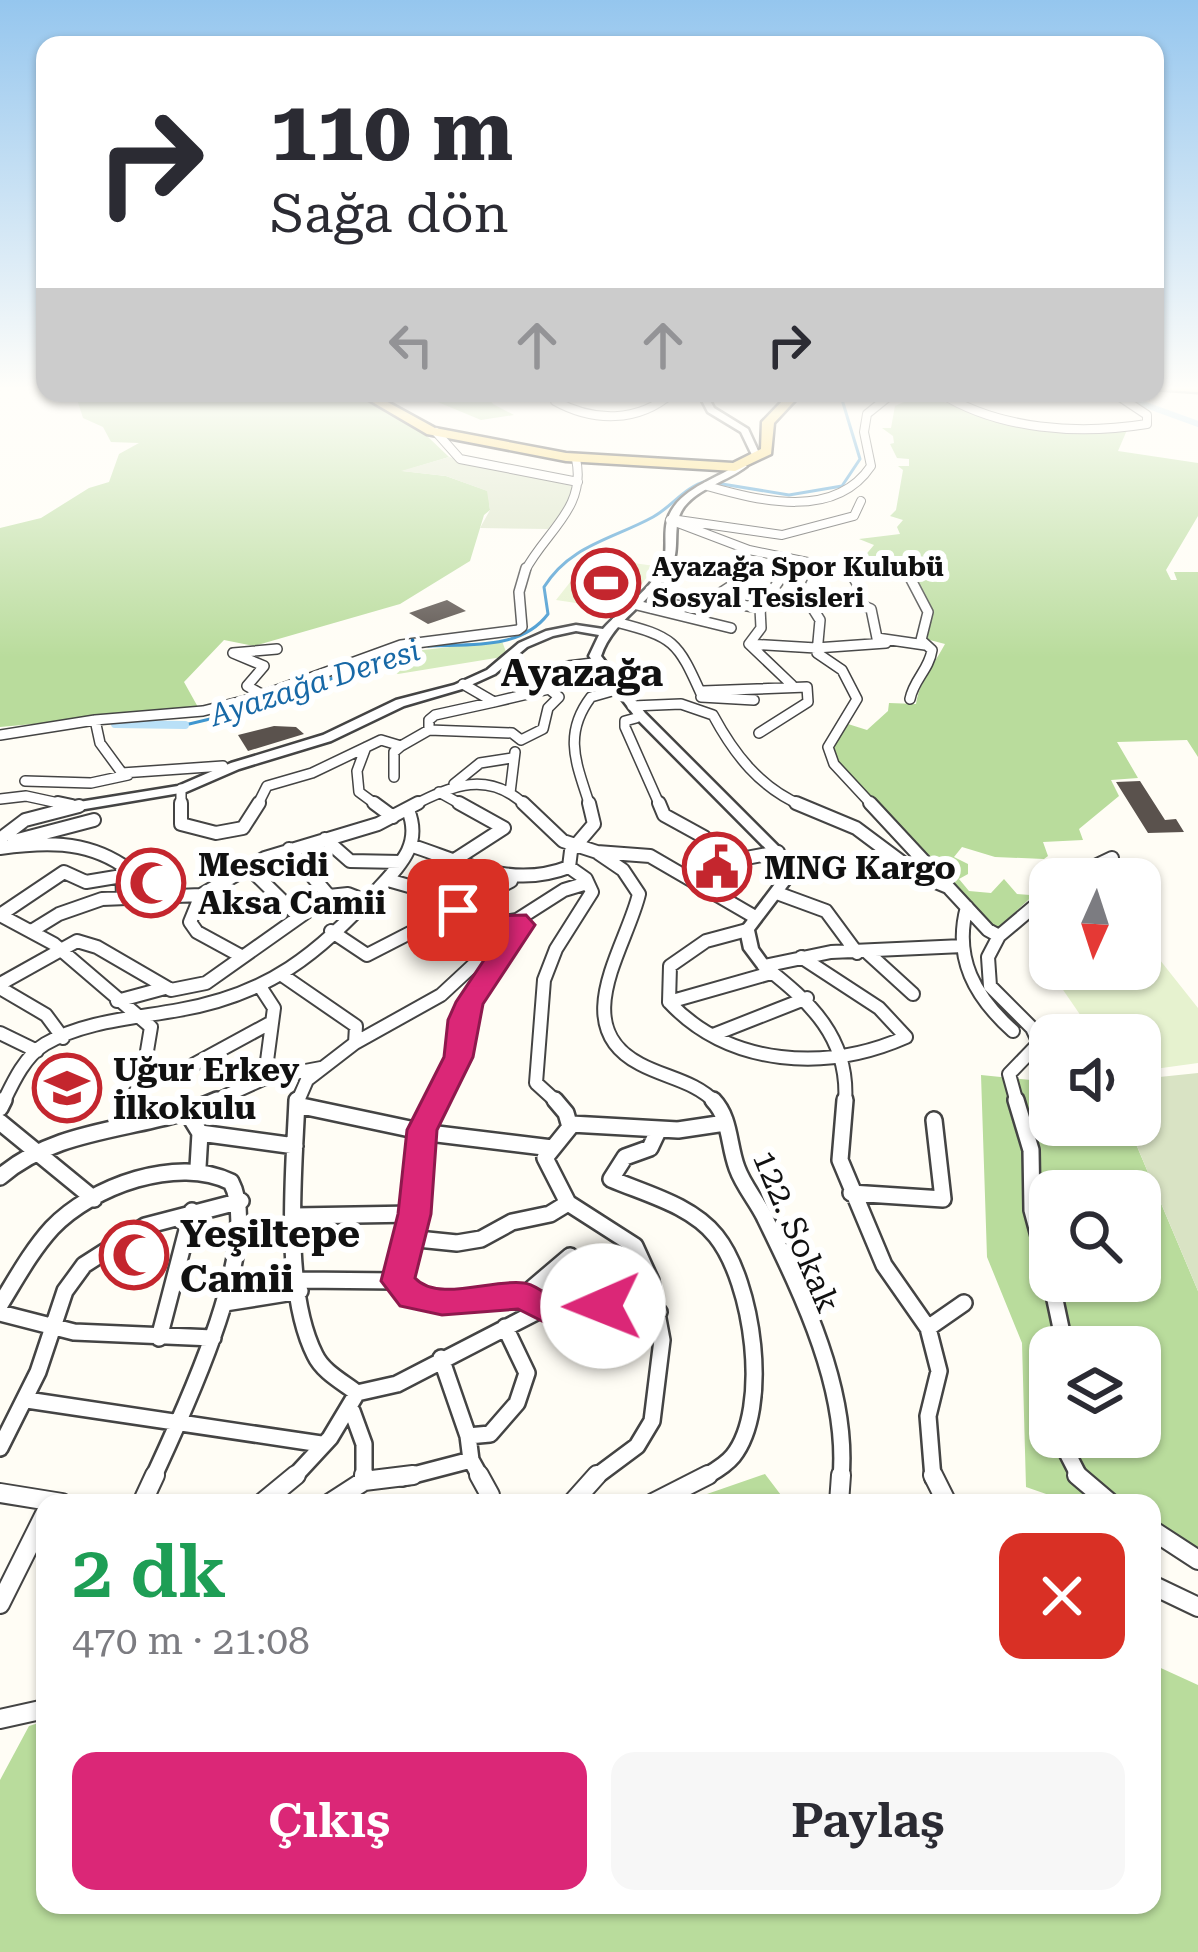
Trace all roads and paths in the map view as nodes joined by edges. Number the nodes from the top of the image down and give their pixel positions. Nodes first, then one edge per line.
1 (579, 476) edge
2 (720, 476) edge
3 (865, 476) edge
4 (709, 485) junction
5 (858, 489) junction
6 (838, 497) junction
7 (861, 501) junction
8 (670, 520) junction
9 (793, 560) junction
10 (808, 563) junction
11 (741, 567) dead end
12 (906, 570) dead end
13 (859, 587) dead end
14 (650, 590) junction
15 (698, 599) junction
16 (711, 599) junction
17 (807, 600) junction
18 (637, 605) junction
19 (760, 608) junction
20 (685, 615) junction
21 (616, 622) junction
22 (522, 628) junction
23 (731, 628) dead end
24 (601, 634) junction
25 (543, 635) junction
26 (887, 642) junction
27 (749, 644) junction
28 (926, 645) junction
29 (816, 648) junction
30 (277, 649) dead end
31 (515, 655) junction
32 (596, 662) junction
33 (464, 684) junction
34 (792, 685) junction
35 (549, 689) junction
36 (621, 689) junction
37 (702, 694) junction
38 (263, 695) junction
39 (910, 699) dead end
40 (754, 700) dead end
41 (494, 701) junction
42 (689, 705) junction
43 (634, 712) junction
44 (95, 720) junction
45 (429, 730) junction
46 (759, 734) dead end
47 (0, 735) edge
48 (521, 740) junction
49 (367, 746) junction
50 (401, 746) junction
51 (512, 758) junction
52 (199, 774) junction
53 (129, 775) junction
54 (394, 777) dead end
55 (25, 781) dead end
56 (454, 784) junction
57 (182, 789) junction
58 (439, 792) junction
59 (510, 793) junction
60 (0, 799) edge
61 (79, 806) junction
62 (408, 809) junction
63 (393, 817) junction
64 (94, 820) dead end
65 (325, 838) junction
66 (0, 842) edge
67 (413, 846) junction
68 (576, 846) junction
69 (289, 850) junction
70 (597, 852) junction
71 (778, 852) junction
72 (456, 859) junction
73 (401, 862) junction
74 (569, 866) junction
75 (249, 868) junction
76 (122, 876) junction
77 (388, 880) junction
78 (512, 880) junction
79 (587, 883) junction
80 (949, 888) junction
81 (776, 893) junction
82 (201, 895) junction
83 (328, 896) junction
84 (123, 898) junction
85 (365, 901) junction
86 (465, 902) junction
87 (967, 907) junction
88 (1029, 911) edge
89 (299, 917) junction
90 (2, 919) edge
91 (517, 920) junction
92 (751, 924) junction
93 (484, 925) junction
94 (33, 930) junction
95 (331, 931) junction
96 (999, 936) junction
97 (456, 946) dead end
98 (962, 946) junction
99 (107, 953) junction
100 (500, 953) junction
101 (863, 953) junction
102 (241, 956) junction
103 (801, 957) junction
104 (72, 959) junction
105 (767, 969) junction
106 (283, 974) junction
107 (0, 986) edge
108 (166, 988) junction
109 (261, 988) junction
110 (913, 994) dead end
111 (807, 998) junction
112 (116, 1001) junction
113 (669, 1002) junction
114 (138, 1018) junction
115 (272, 1022) junction
116 (1013, 1031) dead end
117 (0, 1033) edge
118 (711, 1036) junction
119 (63, 1039) junction
120 (355, 1043) junction
121 (37, 1052) junction
122 (840, 1058) junction
123 (321, 1068) junction
124 (266, 1076) junction
125 (142, 1081) junction
126 (297, 1106) junction
127 (0, 1108) edge
128 (187, 1112) junction
129 (934, 1120) dead end
130 (0, 1122) edge
131 (725, 1123) junction
132 (129, 1124) junction
133 (571, 1124) junction
134 (659, 1129) junction
135 (422, 1130) junction
136 (200, 1133) junction
137 (295, 1146) junction
138 (552, 1148) junction
139 (39, 1150) junction
140 (198, 1167) junction
141 (1031, 1170) edge
142 (0, 1177) edge
143 (851, 1193) junction
144 (94, 1199) junction
145 (241, 1201) junction
146 (568, 1203) junction
147 (192, 1211) junction
148 (415, 1214) junction
149 (295, 1216) junction
150 (408, 1238) junction
151 (570, 1256) dead end
152 (398, 1281) junction
153 (299, 1285) junction
154 (523, 1296) junction
155 (225, 1303) junction
156 (964, 1303) dead end
157 (544, 1308) junction
158 (0, 1309) edge
159 (659, 1312) junction
160 (56, 1327) junction
161 (505, 1327) junction
162 (928, 1328) junction
163 (159, 1338) junction
164 (213, 1338) junction
165 (442, 1358) junction
166 (27, 1400) junction
167 (354, 1402) junction
168 (178, 1424) junction
169 (468, 1436) junction
170 (321, 1444) junction
171 (0, 1448) edge
172 (1063, 1458) edge
173 (471, 1460) junction
174 (364, 1481) junction
175 (0, 1493) edge
176 (146, 1494) edge
177 (277, 1494) edge
178 (344, 1494) edge
179 (489, 1494) edge
180 (580, 1494) edge
181 (669, 1494) edge
182 (841, 1494) edge
183 (942, 1494) edge
184 (1098, 1494) edge
185 (36, 1501) edge
186 (36, 1535) edge
187 (1161, 1536) edge
188 (1198, 1560) edge
189 (1161, 1589) edge
190 (0, 1604) edge
191 (1198, 1607) edge
192 (36, 1712) edge
193 (0, 1719) edge

1 - 22 street
2 - 4 street
3 - 5 street
4 - 6 street
4 - 8 street
5 - 6 street
5 - 7 street
6 - 7 street
7 - 8 street
8 - 9 street
8 - 14 street
9 - 10 street
9 - 19 street
10 - 13 street
10 - 17 street
11 - 16 street
12 - 28 street
14 - 15 street
14 - 18 street
15 - 16 street
15 - 20 street
16 - 19 street
17 - 26 street
17 - 29 street
18 - 20 street
18 - 21 street
19 - 27 street
20 - 23 street
21 - 24 street
21 - 37 street
22 - 25 street
22 - 38 street
24 - 25 street
24 - 31 street
24 - 32 street
25 - 31 street
26 - 28 street
26 - 29 street
27 - 29 street
27 - 34 street
28 - 39 street
29 - 80 street
30 - 38 street
31 - 33 street
32 - 35 street
32 - 36 street
33 - 41 street
33 - 52 street
34 - 37 street
34 - 46 street
35 - 41 street
35 - 48 street
36 - 43 street
36 - 68 street
37 - 40 street
37 - 42 street
38 - 44 street
41 - 45 street
42 - 43 street
42 - 80 street
43 - 71 street
43 - 71 street
44 - 47 street
44 - 53 street
45 - 48 street
45 - 50 street
48 - 51 street
49 - 50 street
49 - 57 street
49 - 63 street
50 - 54 street
51 - 56 street
51 - 59 street
52 - 53 street
52 - 57 street
53 - 55 street
56 - 58 street
56 - 59 street
57 - 61 street
58 - 62 street
58 - 72 street
59 - 68 street
60 - 61 street
61 - 66 street
62 - 63 street
62 - 67 street
63 - 65 street
64 - 66 street
65 - 69 street
65 - 73 street
66 - 76 street
67 - 72 street
67 - 73 street
68 - 70 street
68 - 74 street
69 - 75 street
69 - 83 street
70 - 92 street
70 - 131 street, 122. Sokak
71 - 81 street
72 - 78 street
73 - 77 street
74 - 78 street
74 - 79 street
75 - 82 street
75 - 89 street
76 - 84 street
76 - 90 street
77 - 85 street
77 - 86 street
78 - 86 street
79 - 91 street
79 - 133 street
80 - 87 street
81 - 92 street
81 - 101 street
82 - 84 street
82 - 102 street
83 - 85 street
83 - 89 street
84 - 94 street
85 - 95 street
86 - 93 street
86 - 95 street
87 - 96 street
87 - 98 street
88 - 96 street
89 - 102 street
90 - 94 street
91 - 93 street
91 - 100 street
92 - 105 street
92 - 113 street
93 - 97 street
94 - 104 street
95 - 106 street
96 - 141 street
98 - 101 street
98 - 116 street
99 - 104 street
99 - 104 street
99 - 108 street
100 - 120 street
100 - 135 street
101 - 103 street
101 - 110 street
102 - 108 street
103 - 105 street
103 - 122 street
104 - 107 street
104 - 112 street
105 - 111 street
105 - 113 street
106 - 109 street
106 - 120 street
107 - 119 street
108 - 112 street
109 - 114 street
109 - 115 street
111 - 118 street
111 - 122 street
112 - 114 street
113 - 118 street
114 - 119 street
114 - 125 street
115 - 124 street
115 - 125 street
117 - 121 street
118 - 122 street
119 - 121 street
120 - 123 street
121 - 127 street
122 - 143 street
123 - 124 street
123 - 126 street
124 - 128 street
125 - 132 street
126 - 135 street
126 - 137 street
128 - 132 street
128 - 136 street
129 - 143 street
130 - 139 street
131 - 134 street
131 - 182 street, 122. Sokak
132 - 139 street
133 - 134 street
133 - 138 street
134 - 181 street
135 - 138 street
135 - 148 street
136 - 137 street
136 - 140 street
137 - 149 street
138 - 146 street
139 - 142 street
139 - 144 street
140 - 144 street
140 - 145 street
143 - 162 street
144 - 158 street
145 - 147 street
145 - 155 street
146 - 150 street
146 - 159 street
147 - 160 street
147 - 163 street
148 - 149 street
148 - 150 street
149 - 153 street
150 - 152 street
151 - 154 street
152 - 153 street
152 - 154 street
153 - 155 street
153 - 167 street
154 - 157 street
155 - 164 street
156 - 162 street
157 - 159 street
157 - 161 street
158 - 160 street
159 - 180 street
160 - 163 street
160 - 166 street
161 - 165 street
161 - 169 street
162 - 183 street
163 - 164 street
164 - 168 street
165 - 167 street
165 - 169 street
166 - 168 street
166 - 171 street
167 - 170 street
167 - 174 street
168 - 170 street
168 - 176 street
169 - 173 street
170 - 177 street
172 - 184 street
173 - 174 street
173 - 179 street
174 - 178 street
175 - 185 street
186 - 190 street
187 - 188 street
189 - 191 street
192 - 193 street

